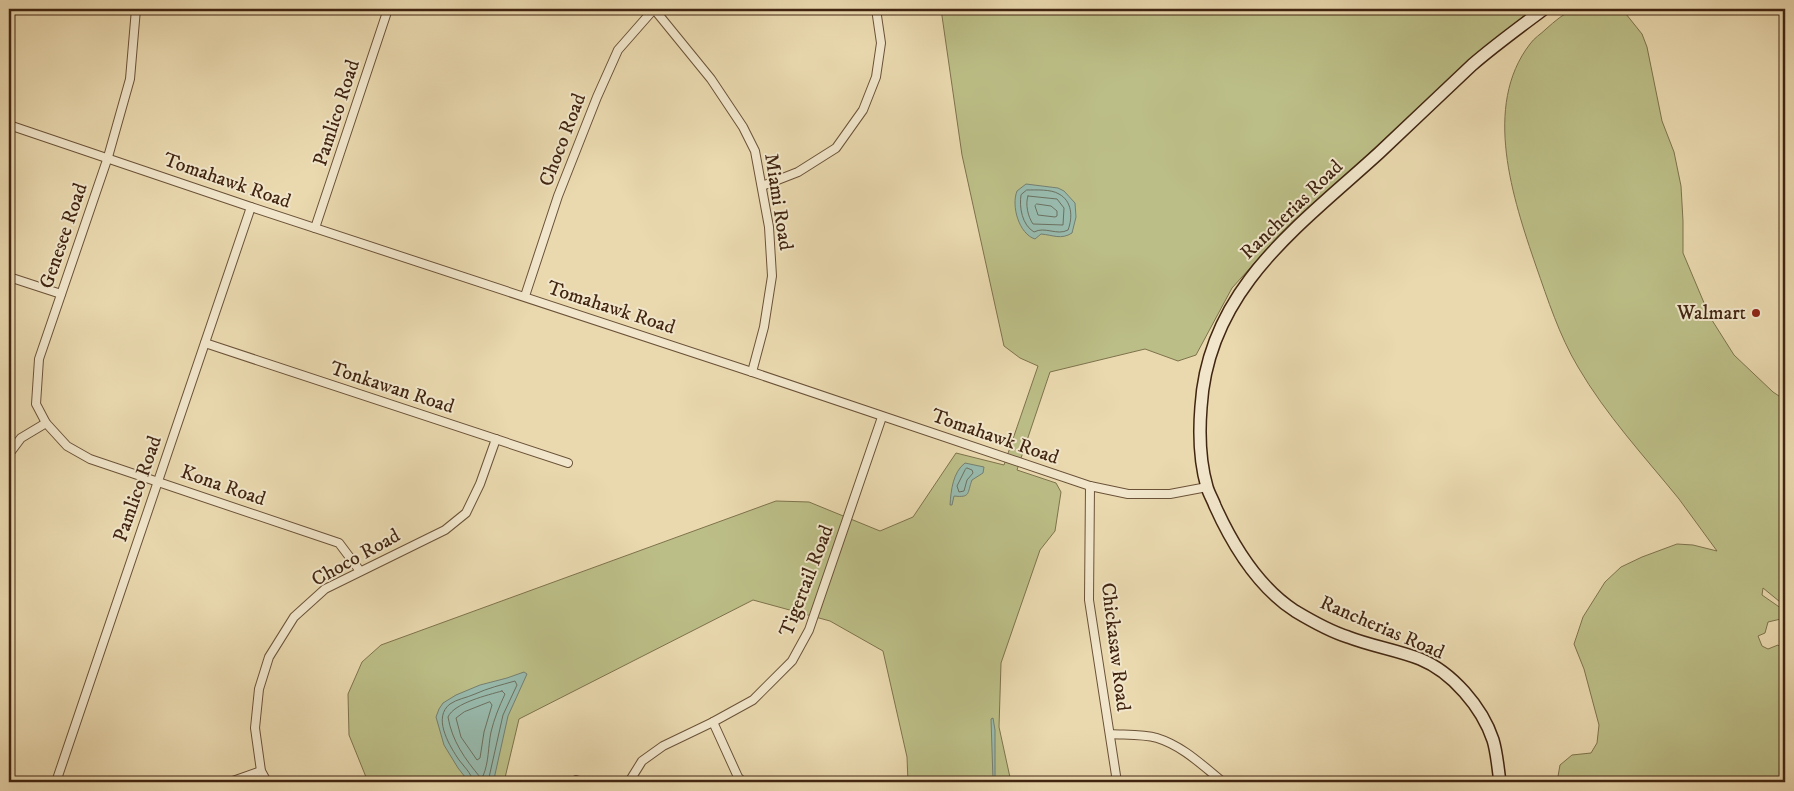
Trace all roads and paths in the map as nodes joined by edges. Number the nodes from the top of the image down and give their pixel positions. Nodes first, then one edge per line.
1 (136, 9) edge
2 (388, 9) edge
3 (654, 9) edge
4 (876, 9) edge
5 (1544, 9) edge
6 (9, 125) edge
7 (108, 157) junction
8 (762, 186) junction
9 (251, 207) junction
10 (316, 228) junction
11 (9, 277) edge
12 (61, 294) junction
13 (525, 296) junction
14 (205, 343) junction
15 (752, 372) junction
16 (882, 417) junction
17 (46, 423) junction
18 (496, 439) junction
19 (9, 454) edge
20 (568, 463) dead end
21 (158, 481) junction
22 (1090, 486) junction
23 (1207, 486) junction
24 (360, 571) junction
25 (713, 722) junction
26 (1110, 734) junction
27 (261, 771) junction
28 (56, 782) edge
29 (230, 782) edge
30 (267, 782) edge
31 (629, 782) edge
32 (743, 782) edge
33 (1117, 782) edge
34 (1223, 782) edge
35 (1500, 782) edge

1 - 7 street, Genesee Road
2 - 10 street, Pamlico Road
3 - 8 street, Miami Road
3 - 13 street, Choco Road
4 - 8 street
5 - 23 street, Rancherias Road
6 - 7 street, Tomahawk Road
7 - 9 street, Tomahawk Road
7 - 12 street, Genesee Road
8 - 15 street, Miami Road
9 - 10 street, Tomahawk Road
9 - 14 street, Pamlico Road
10 - 13 street, Tomahawk Road
11 - 12 street
12 - 17 street, Genesee Road
13 - 15 street, Tomahawk Road
14 - 18 street, Tonkawan Road
14 - 21 street, Pamlico Road
15 - 16 street, Tomahawk Road
16 - 22 street, Tomahawk Road
16 - 25 street, Tigertail Road
17 - 19 street
17 - 21 street, Kona Road
18 - 20 street, Tonkawan Road
18 - 24 street, Choco Road
21 - 24 street, Kona Road
21 - 28 street, Pamlico Road
22 - 23 street, Tomahawk Road
22 - 26 street, Chickasaw Road
23 - 35 street, Rancherias Road
24 - 27 street, Choco Road
25 - 31 street, Tigertail Road
25 - 32 street
26 - 33 street, Chickasaw Road
26 - 34 street
27 - 29 street
27 - 30 street, Choco Road

